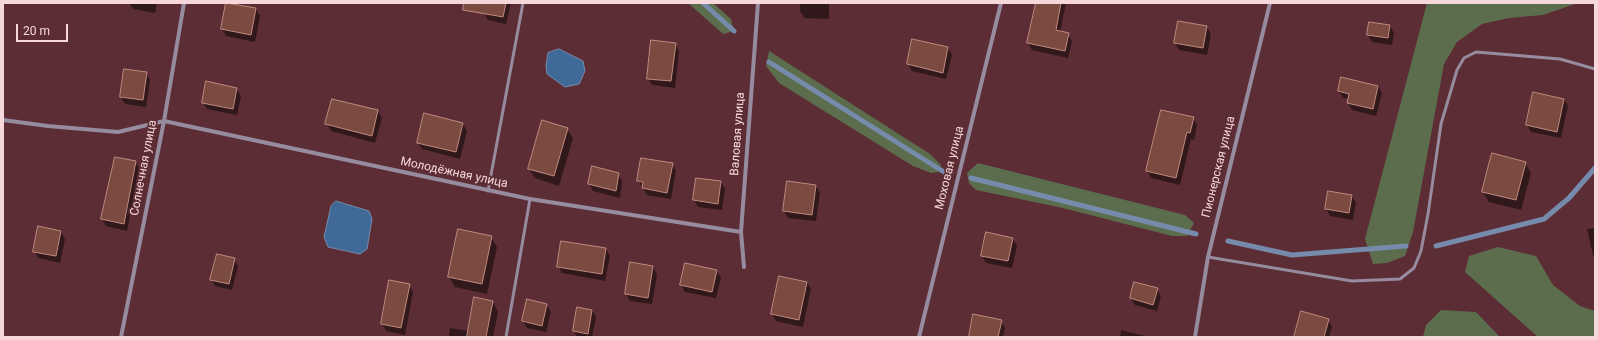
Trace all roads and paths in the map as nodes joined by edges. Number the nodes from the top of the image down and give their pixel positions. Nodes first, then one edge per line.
1 (184, 3) edge
2 (523, 3) edge
3 (758, 3) edge
4 (1001, 3) edge
5 (1270, 3) edge
6 (1595, 69) edge
7 (3, 120) edge
8 (164, 121) junction
9 (488, 191) junction
10 (530, 199) junction
11 (741, 232) junction
12 (1208, 257) junction
13 (744, 266) dead end
14 (121, 337) edge
15 (506, 337) edge
16 (919, 337) edge
17 (1195, 337) edge

1 - 8 street, Солнечная улица
2 - 9 lane
3 - 11 street, Валовая улица
4 - 16 street, Моховая улица
5 - 12 street, Пионерская улица
6 - 12 lane
7 - 8 street
8 - 9 street, Молодёжная улица
8 - 14 street, Солнечная улица
9 - 10 street, Молодёжная улица
10 - 11 street, Молодёжная улица
10 - 15 lane
11 - 13 street, Валовая улица
12 - 17 street, Пионерская улица

